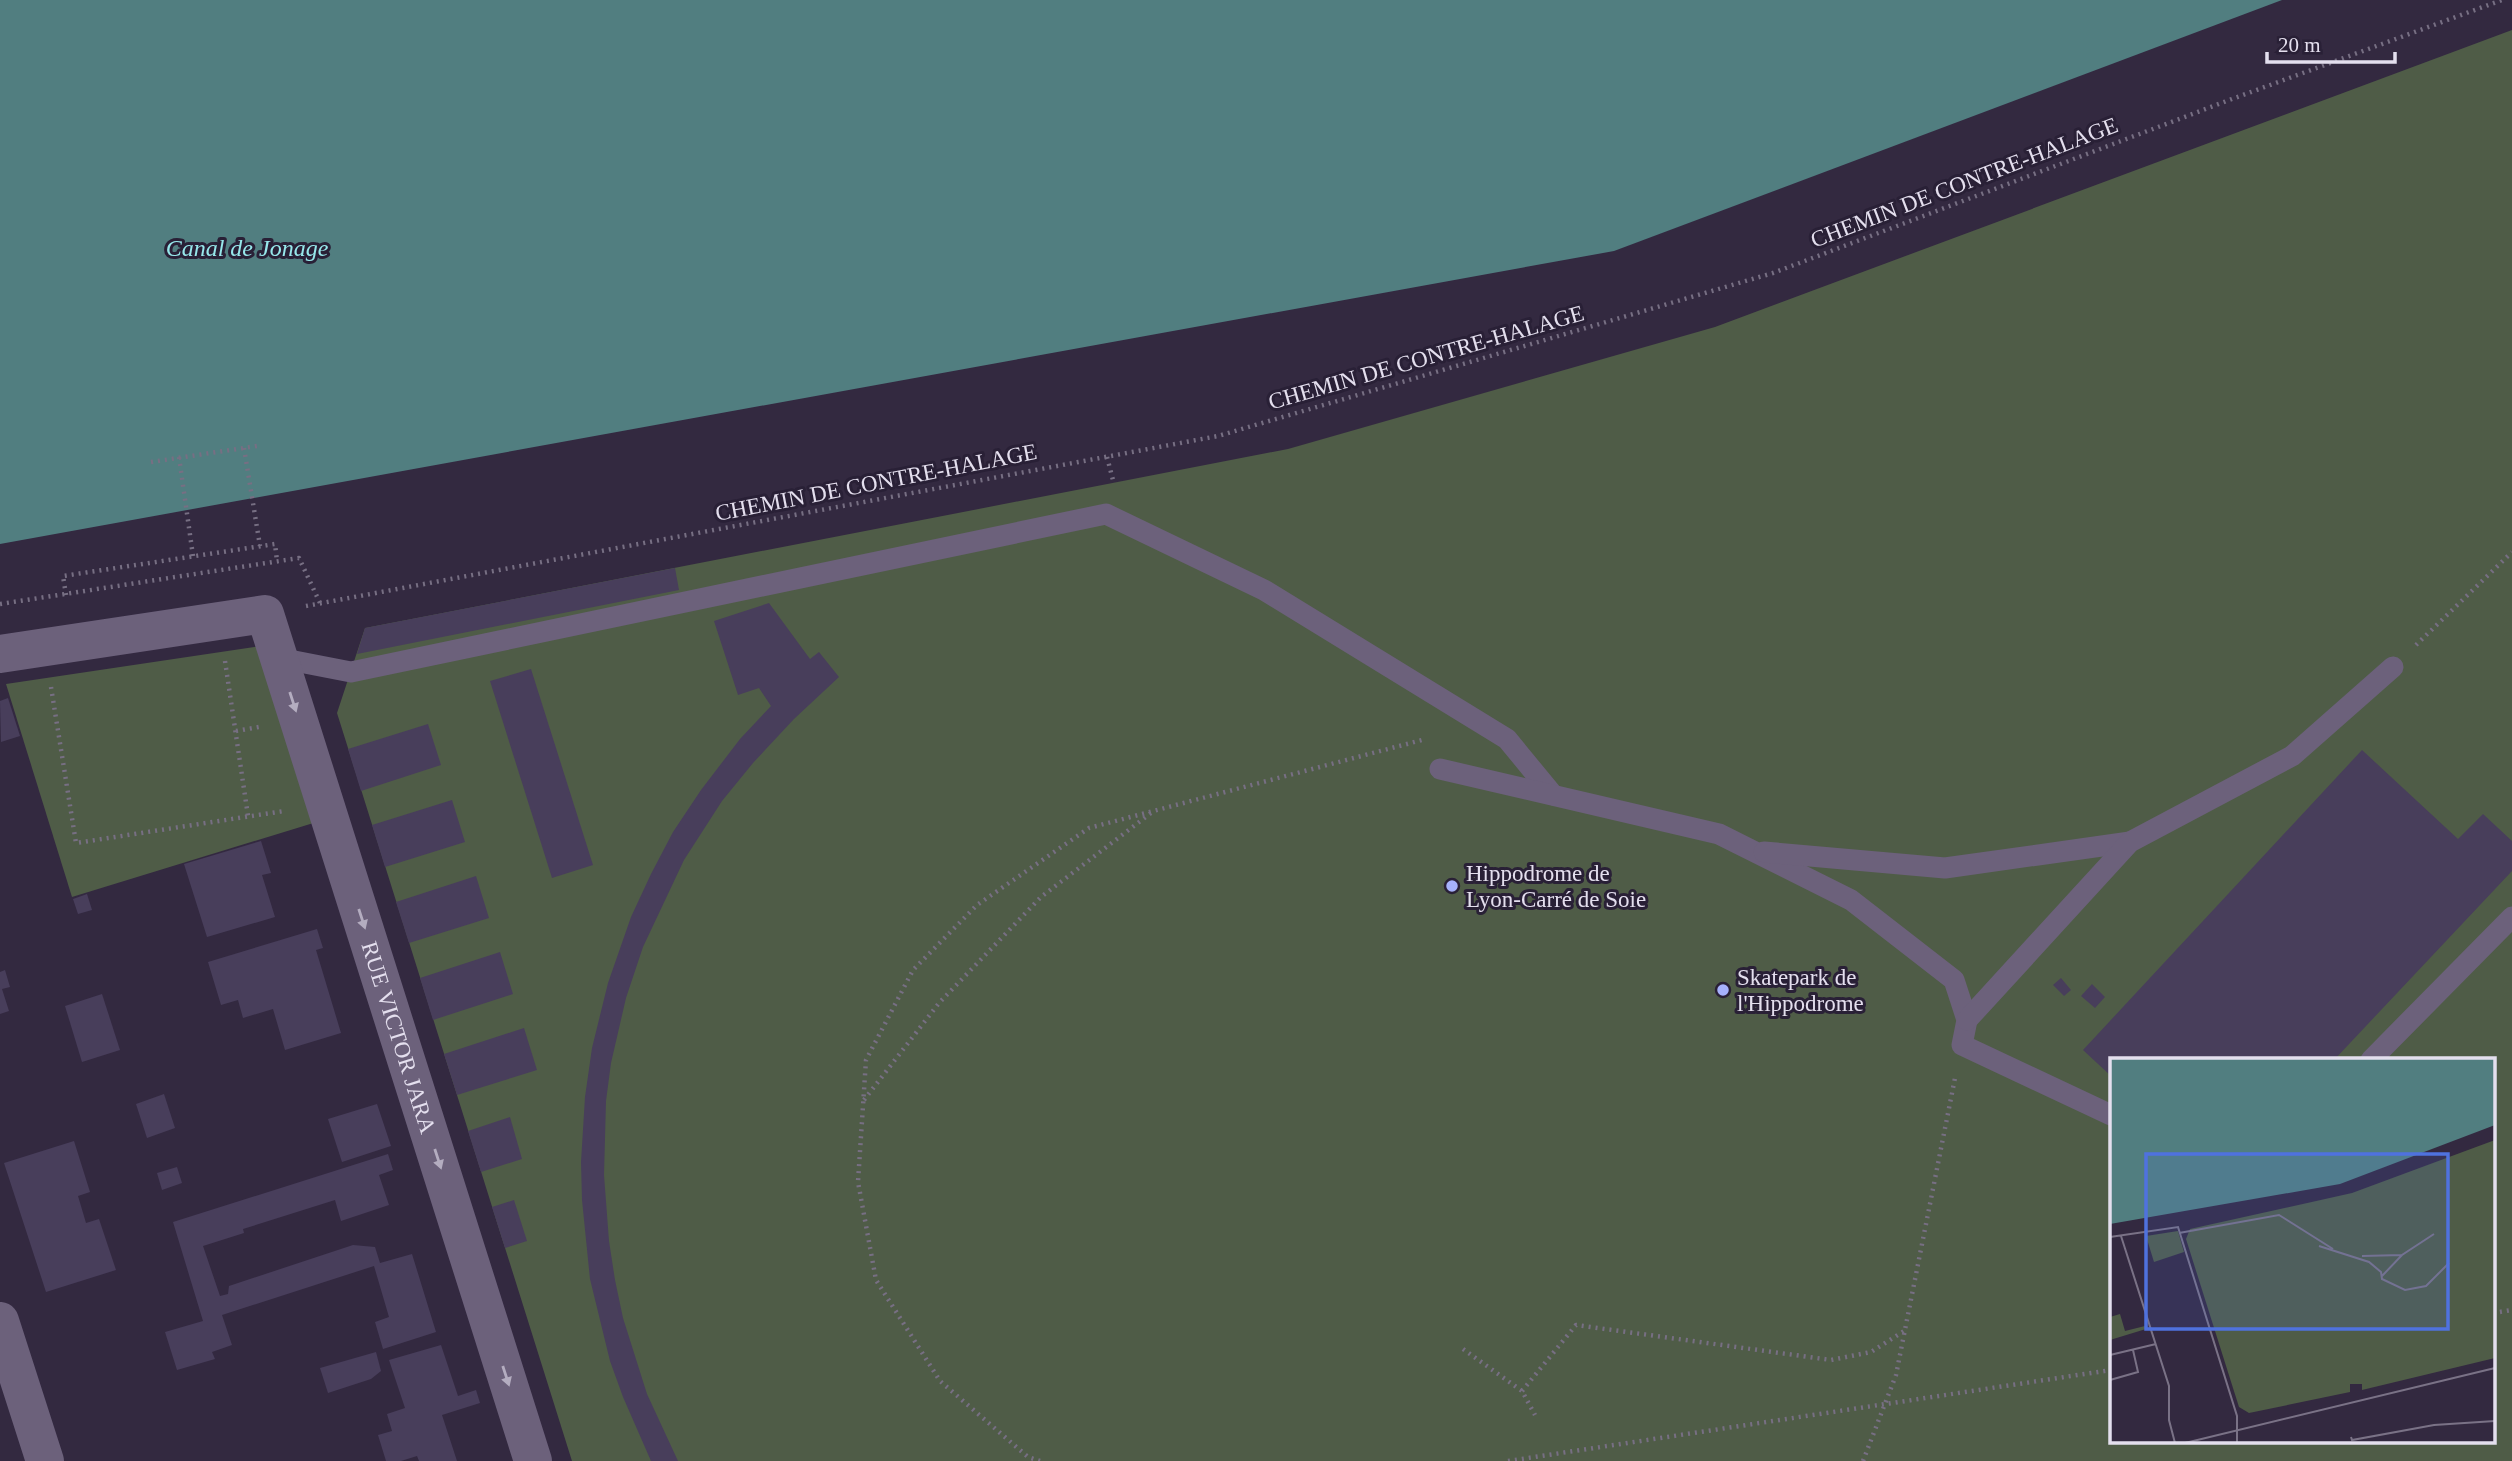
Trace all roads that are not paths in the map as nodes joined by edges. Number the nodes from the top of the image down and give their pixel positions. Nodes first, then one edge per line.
1 (0, 654) edge
2 (279, 658) junction
3 (2393, 667) road end
4 (1440, 769) dead end
5 (1553, 795) junction
6 (2130, 842) junction
7 (1752, 850) junction
8 (2512, 916) edge
9 (1967, 1020) junction
10 (2384, 1055) edge
11 (2110, 1115) edge
12 (0, 1321) edge
13 (45, 1461) edge
14 (533, 1461) edge

1 - 2 street, RUE VICTOR JARA
2 - 5 lane
2 -> 14 street, RUE VICTOR JARA
3 - 6 lane
4 - 5 lane
5 - 7 lane
6 - 7 lane
6 - 9 lane
7 - 9 lane
8 - 10 lane
9 - 11 lane
12 - 13 street

